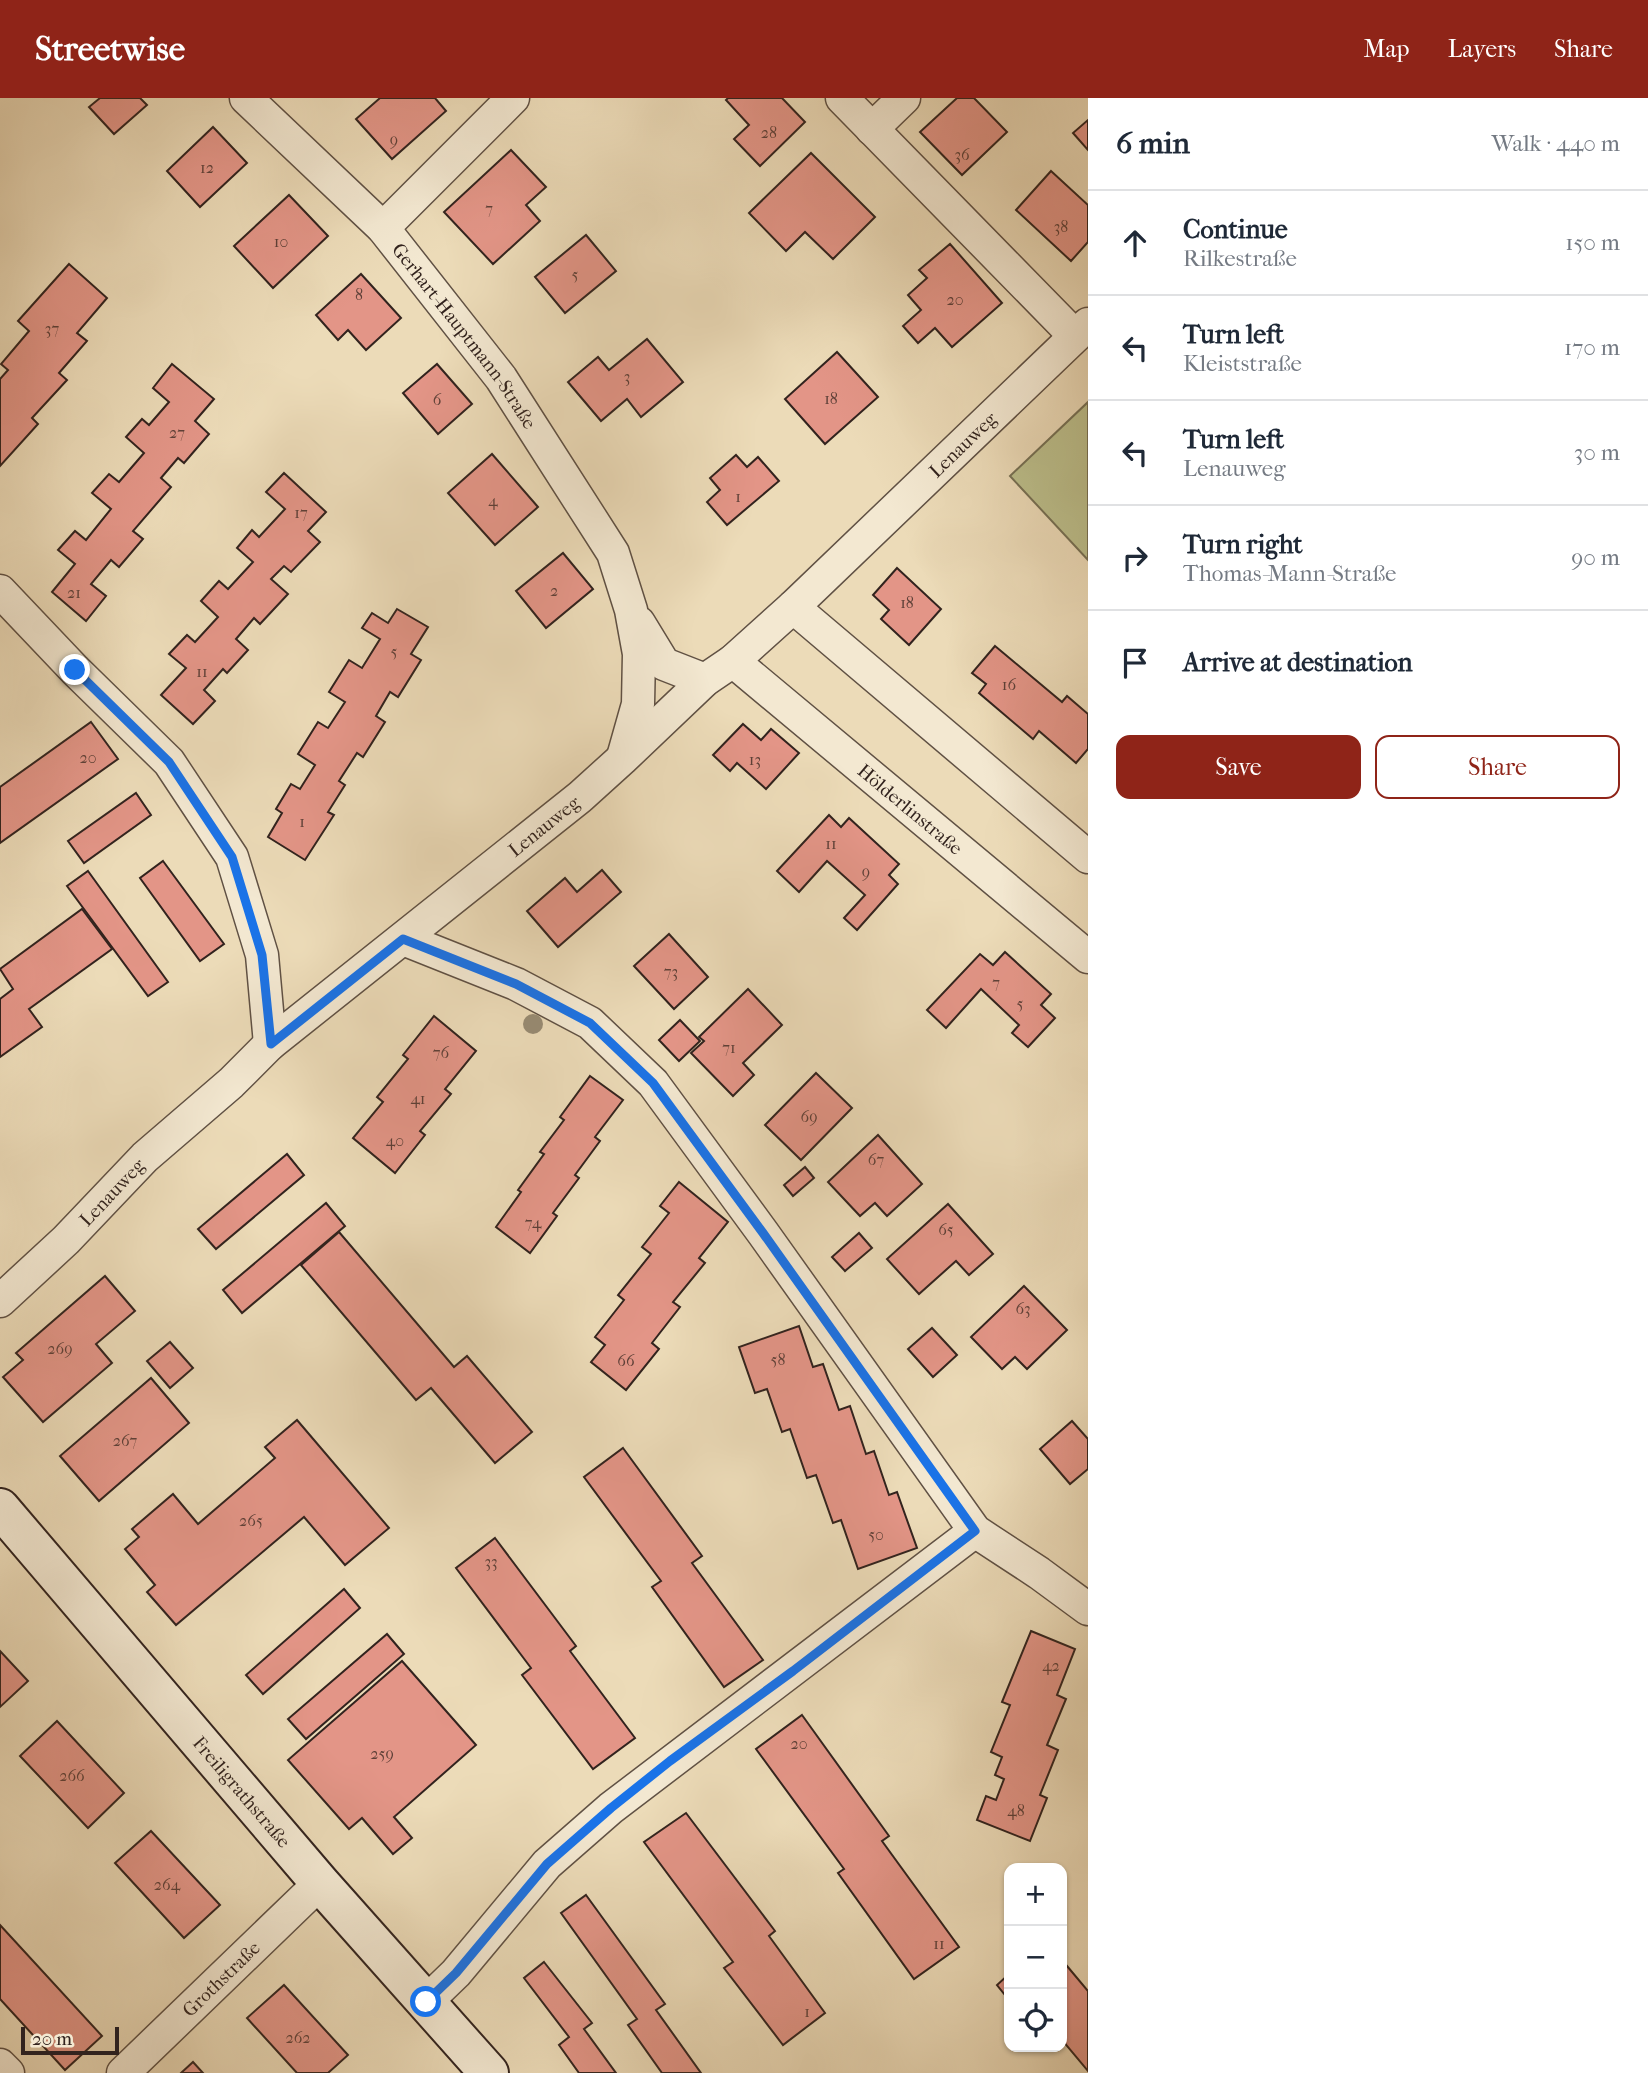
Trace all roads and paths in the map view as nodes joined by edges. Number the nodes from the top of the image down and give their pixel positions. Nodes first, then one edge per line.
1 (246, 98) edge
2 (513, 98) edge
3 (842, 98) edge
4 (904, 98) edge
5 (872, 129) junction
6 (383, 228) junction
7 (1082, 330) edge
8 (0, 591) edge
9 (793, 607) junction
10 (631, 610) junction
11 (733, 661) junction
12 (705, 680) junction
13 (622, 760) junction
14 (1088, 857) edge
15 (403, 939) junction
16 (1088, 957) edge
17 (271, 1044) junction
18 (0, 1301) edge
19 (0, 1508) edge
20 (975, 1531) junction
21 (1088, 1609) edge
22 (320, 1883) junction
23 (426, 2002) junction
24 (0, 2065) edge
25 (8, 2073) edge
26 (123, 2073) edge
27 (489, 2073) edge

1 - 6 street, Gerhart-Hauptmann-Straße
2 - 6 street
3 - 5 street, Lenauweg
4 - 5 street
5 - 7 street, Lenauweg
6 - 10 street, Gerhart-Hauptmann-Straße
7 - 9 street, Lenauweg
8 - 17 street
9 - 11 street, Lenauweg
9 - 14 street
10 - 12 street, Gerhart-Hauptmann-Straße
10 - 13 street, Gerhart-Hauptmann-Straße
11 - 12 street, Lenauweg
11 - 16 street, Hölderlinstraße
12 - 13 street, Lenauweg
13 - 15 street, Lenauweg
15 - 17 street, Lenauweg
15 - 20 street
17 - 18 street, Lenauweg
19 - 22 main road, Freiligrathstraße
20 - 21 street
20 - 23 street
22 - 23 main road, Freiligrathstraße
22 - 26 street, Grothstraße
23 - 27 main road, Freiligrathstraße
24 - 25 street

